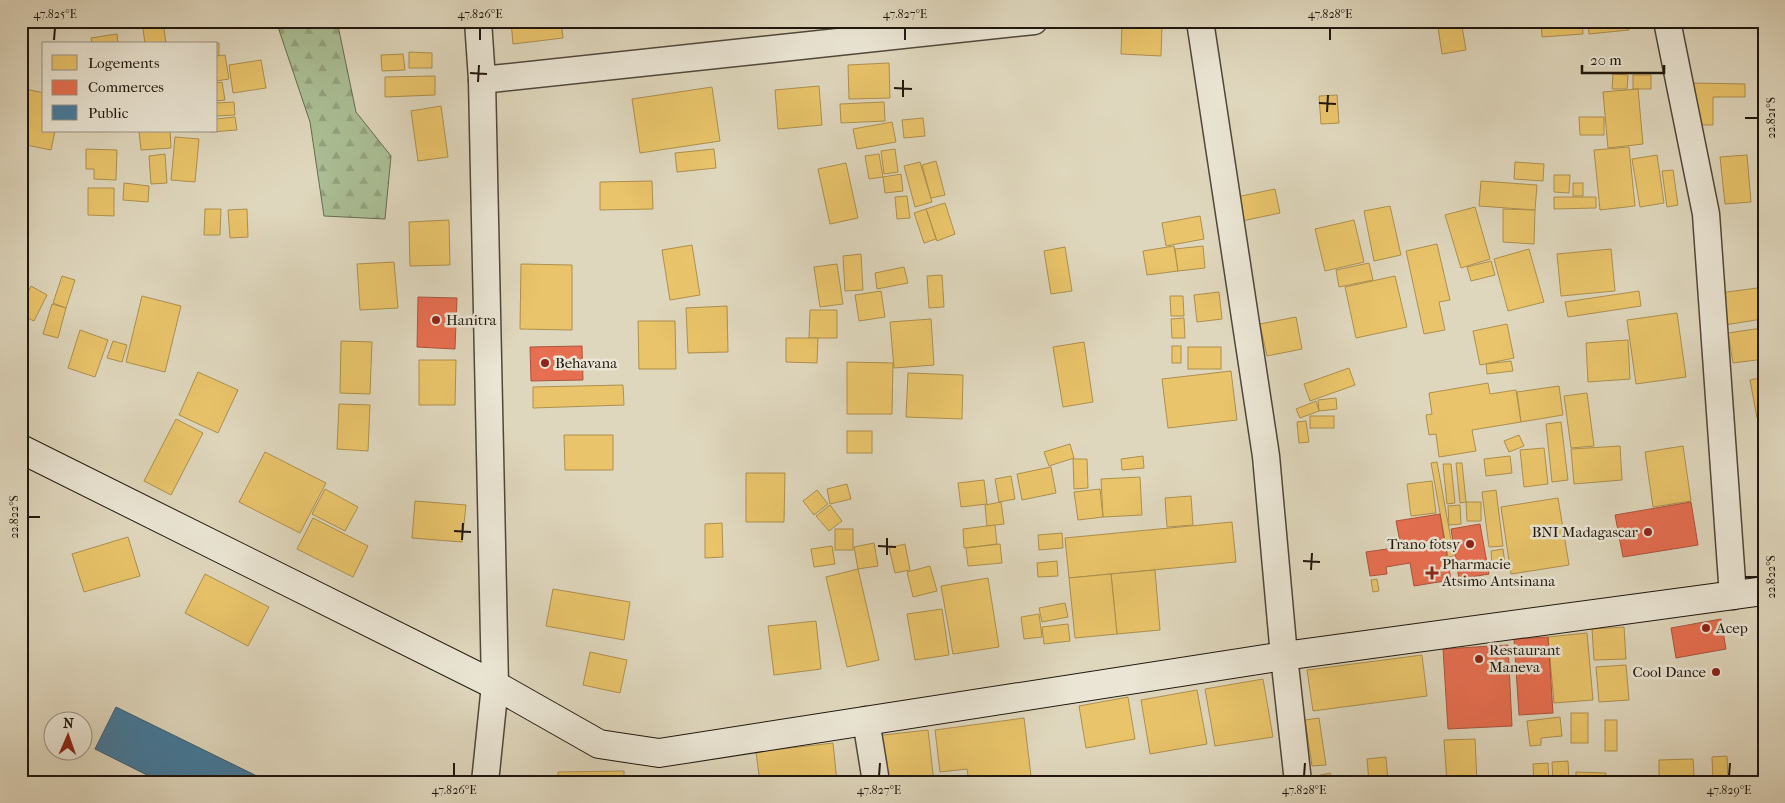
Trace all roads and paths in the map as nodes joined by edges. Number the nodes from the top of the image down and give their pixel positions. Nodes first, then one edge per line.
1 (478, 21) edge
2 (1034, 21) edge
3 (1200, 21) edge
4 (1667, 21) edge
5 (482, 80) junction
6 (21, 449) edge
7 (1764, 591) edge
8 (1733, 596) junction
9 (1284, 656) junction
10 (494, 685) junction
11 (866, 720) junction
12 (485, 782) edge
13 (876, 782) edge
14 (1298, 782) edge

1 - 5 street
2 - 5 street
3 - 9 street
4 - 8 street
5 - 10 street
6 - 10 main road
7 - 8 main road
8 - 9 main road
9 - 11 main road
9 - 14 street
10 - 11 main road
10 - 12 street
11 - 13 street

